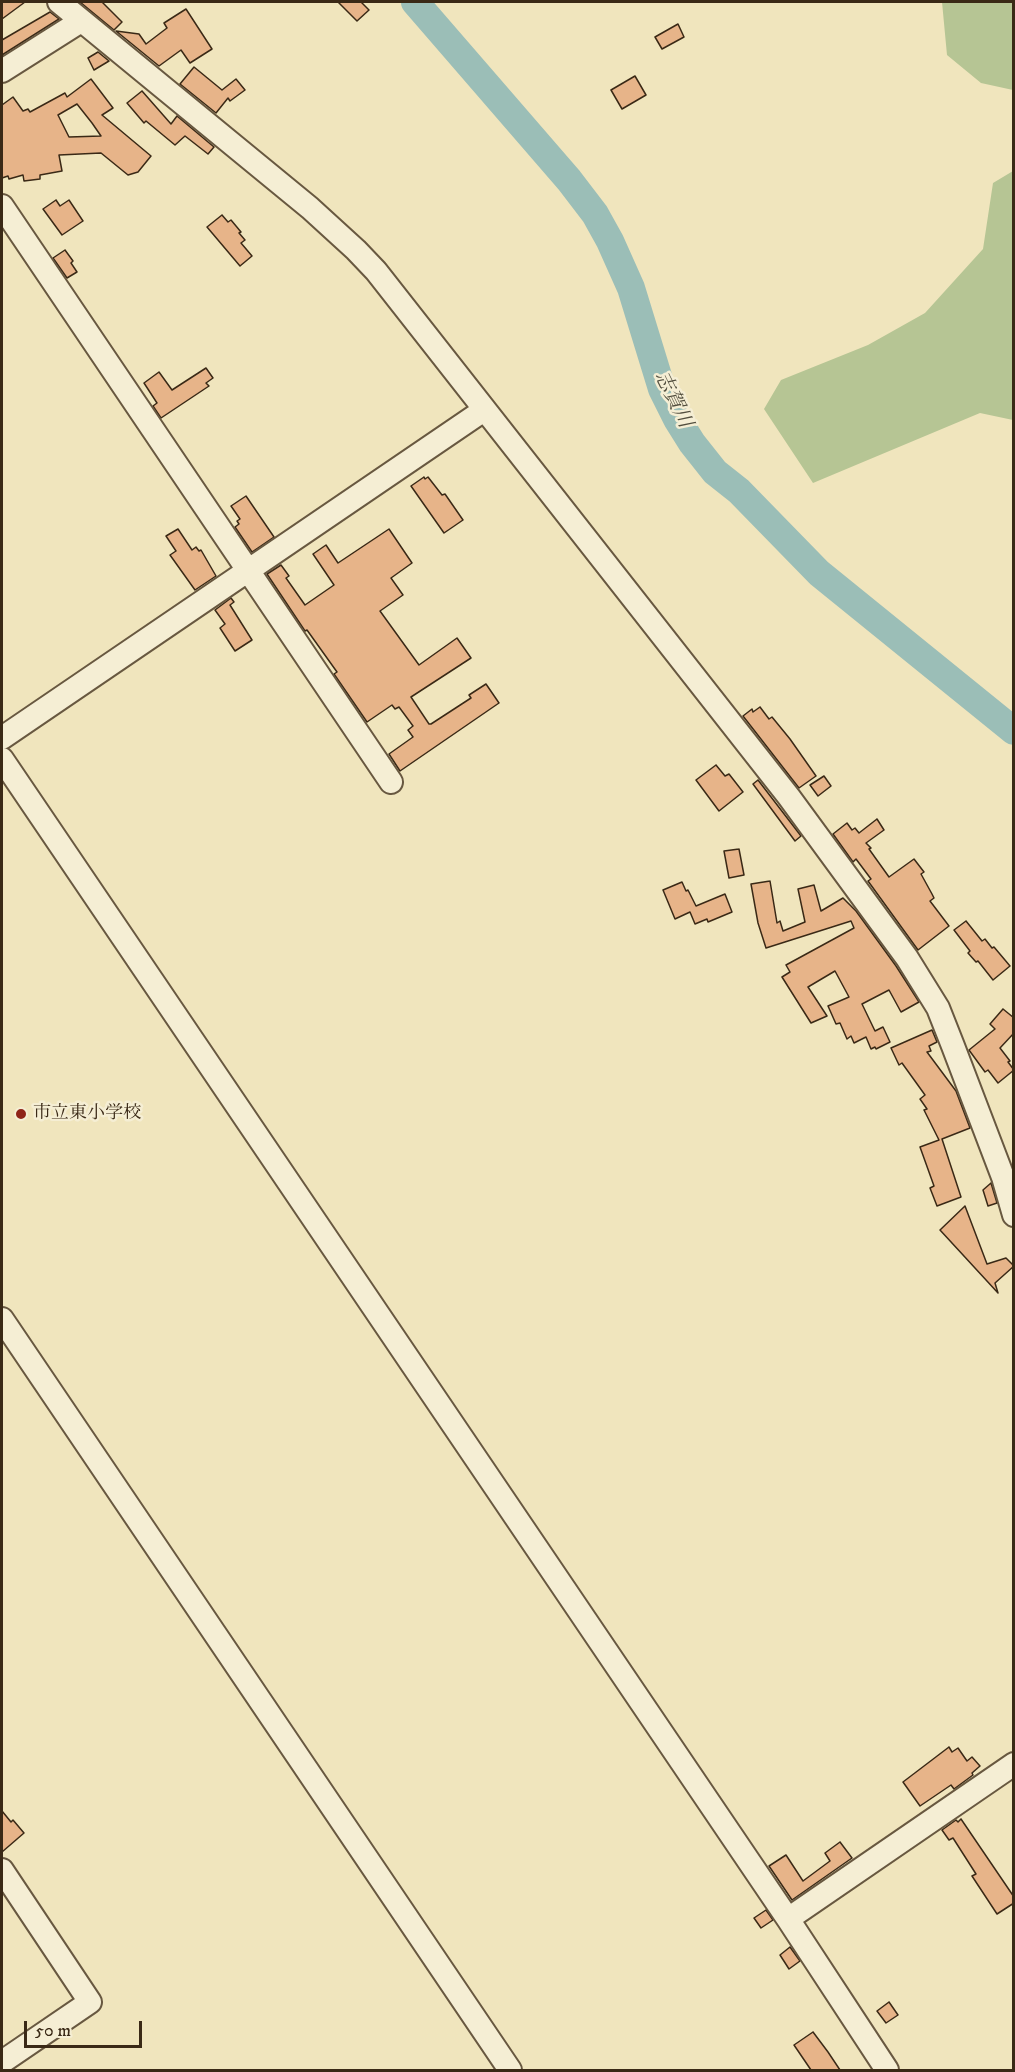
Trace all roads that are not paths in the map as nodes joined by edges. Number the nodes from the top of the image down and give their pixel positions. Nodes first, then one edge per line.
1 (58, 2) edge
2 (81, 21) junction
3 (2, 71) edge
4 (2, 206) edge
5 (484, 410) junction
6 (247, 571) junction
7 (2, 738) edge
8 (2, 759) edge
9 (391, 782) dead end
10 (1014, 1215) edge
11 (2, 1319) edge
12 (1014, 1764) edge
13 (2, 1870) edge
14 (788, 1919) junction
15 (2, 2062) edge
16 (510, 2070) edge
17 (887, 2070) edge

1 - 2 street
2 - 3 street
2 - 5 street
4 - 6 street
5 - 6 street
5 - 10 street
6 - 7 street
6 - 9 street
8 - 14 street
11 - 16 street
12 - 14 street
13 - 15 street
14 - 17 street

